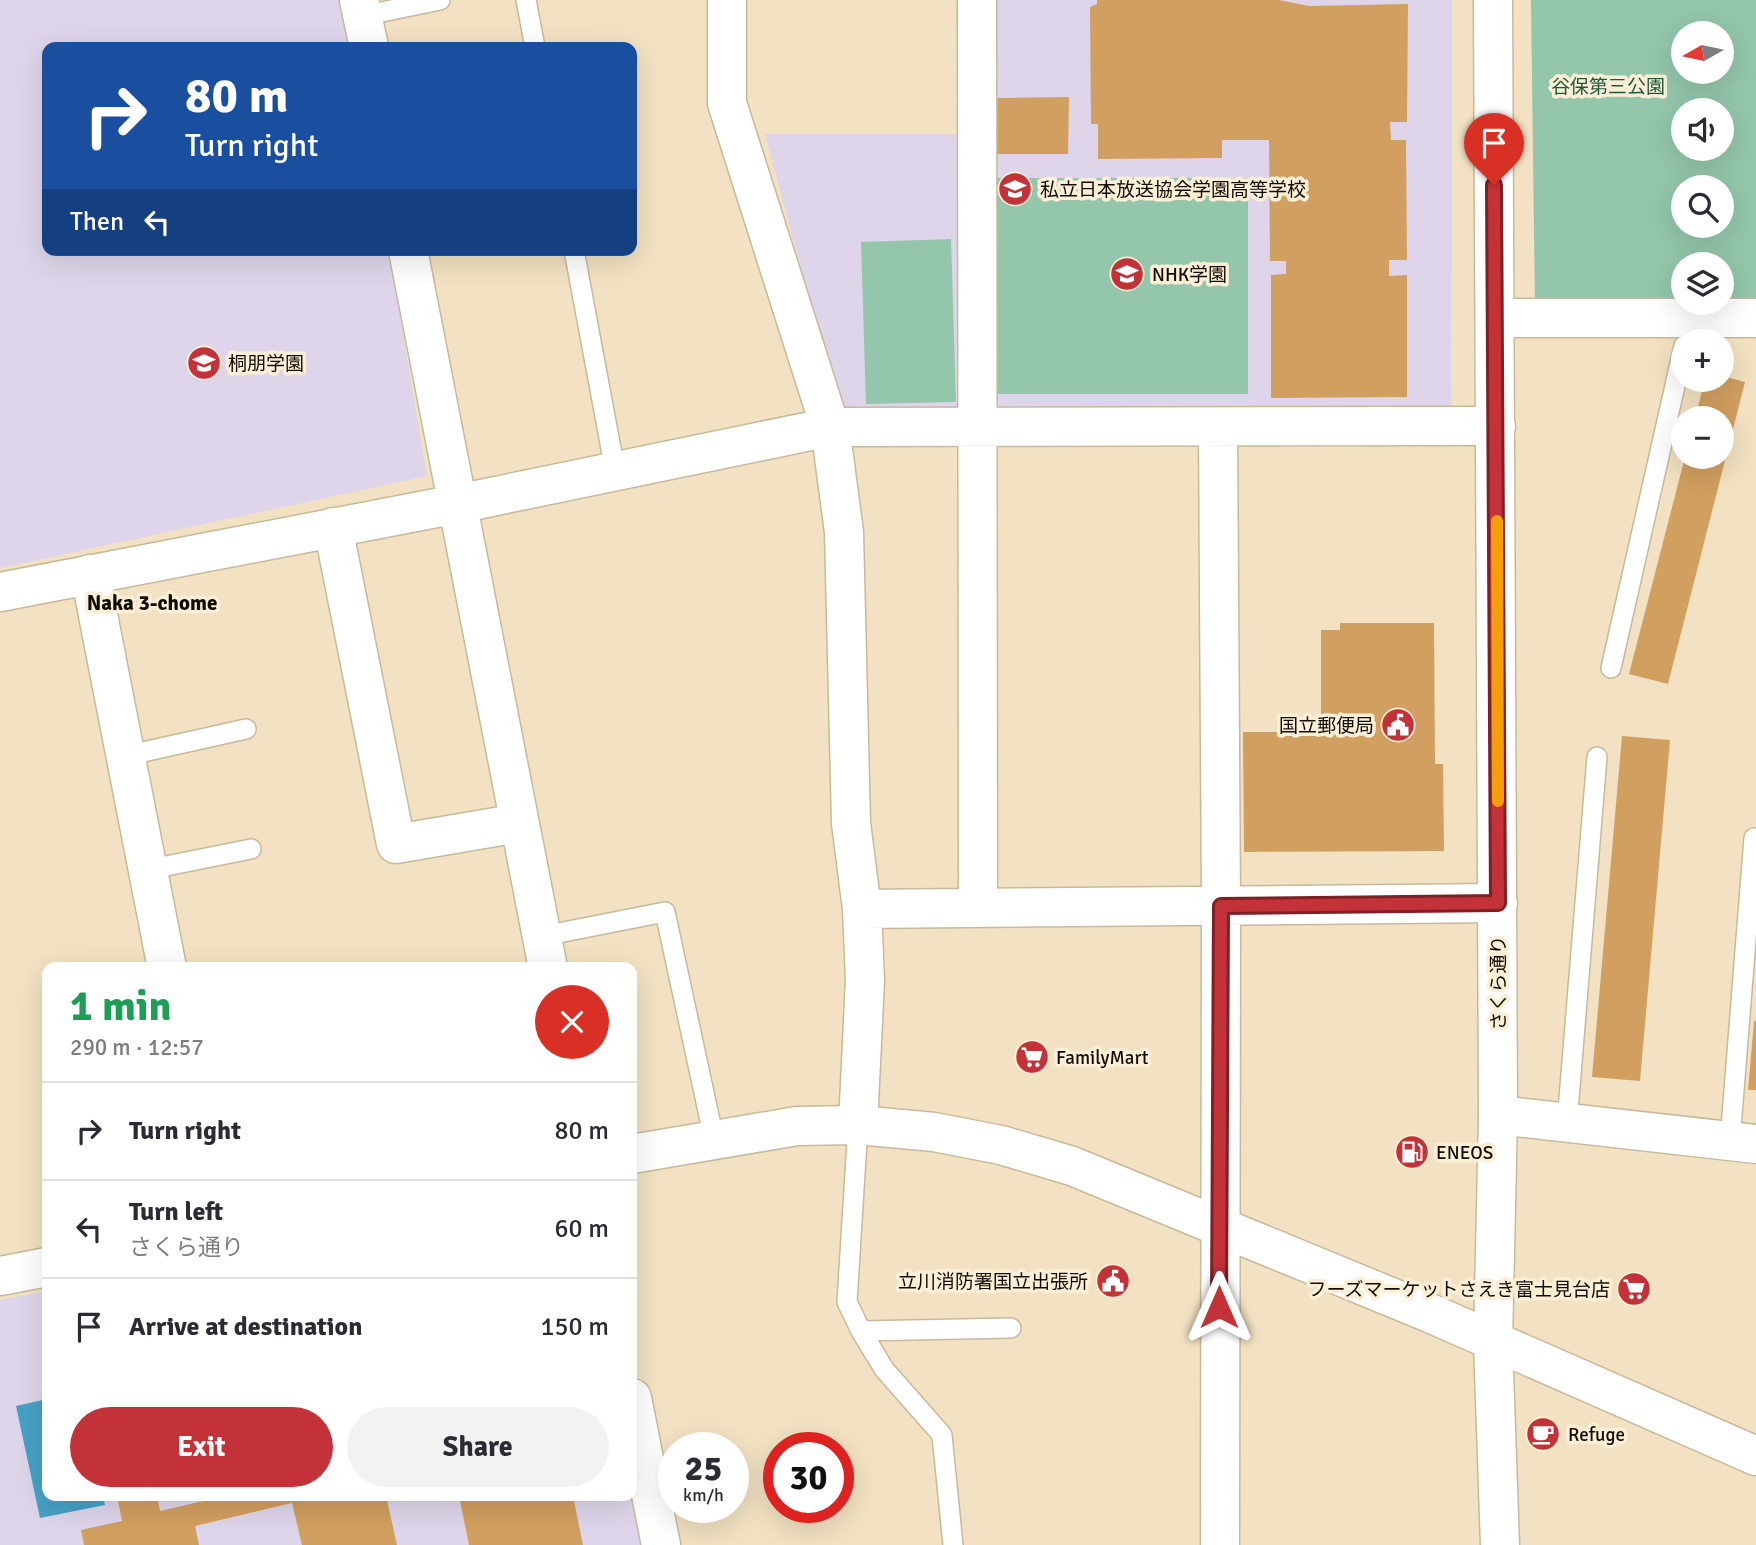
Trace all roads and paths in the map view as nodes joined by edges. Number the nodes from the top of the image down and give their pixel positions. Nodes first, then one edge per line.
1 (440, 0) edge
2 (526, 0) edge
3 (726, 0) edge
4 (977, 0) edge
5 (1493, 0) edge
6 (363, 21) edge
7 (534, 42) edge
8 (409, 256) edge
9 (574, 256) edge
10 (1496, 318) junction
11 (1756, 318) edge
12 (1711, 329) edge
13 (1671, 334) edge
14 (1673, 392) edge
15 (1219, 426) junction
16 (1496, 426) junction
17 (830, 427) junction
18 (977, 427) junction
19 (615, 470) junction
20 (457, 504) junction
21 (333, 527) junction
22 (89, 574) junction
23 (0, 592) edge
24 (1611, 668) dead end
25 (246, 730) dead end
26 (125, 756) junction
27 (1597, 757) dead end
28 (519, 823) junction
29 (1754, 838) dead end
30 (251, 849) dead end
31 (146, 870) junction
32 (1498, 903) junction
33 (1221, 906) junction
34 (978, 908) junction
35 (862, 909) junction
36 (545, 952) edge
37 (166, 962) edge
38 (1498, 1115) junction
39 (1567, 1123) junction
40 (858, 1125) junction
41 (714, 1139) junction
42 (1743, 1143) edge
43 (637, 1153) edge
44 (1219, 1228) junction
45 (42, 1268) edge
46 (0, 1276) edge
47 (1011, 1328) dead end
48 (861, 1331) junction
49 (1493, 1342) junction
50 (637, 1423) edge
51 (1756, 1456) edge
52 (661, 1545) edge
53 (953, 1545) edge
54 (1220, 1545) edge
55 (1500, 1545) edge

1 - 6 lane
2 - 7 lane
3 - 17 street
4 - 18 street
5 - 10 street, さくら通り
8 - 20 street
9 - 19 lane
10 - 13 street
10 - 16 street, さくら通り
11 - 12 street
14 - 24 lane
15 - 16 street
15 - 18 street
15 - 33 street
16 - 32 street, さくら通り
17 - 18 street
17 - 19 street
17 - 35 street
18 - 34 street
19 - 20 street
20 - 21 street
20 - 28 street
21 - 22 street
21 - 28 street
22 - 23 street
22 - 26 street
25 - 26 lane
26 - 31 street
27 - 39 lane
28 - 36 street
29 - 42 lane
30 - 31 lane
31 - 37 street
32 - 33 street
32 - 38 street, さくら通り
33 - 34 street
33 - 44 street
34 - 35 street
35 - 40 street
36 - 41 lane
38 - 39 street
38 - 49 street, さくら通り
39 - 42 street
40 - 41 street
40 - 44 street
40 - 48 lane
41 - 43 street
44 - 49 street
44 - 54 street
45 - 46 street
47 - 48 lane
48 - 53 lane
49 - 51 street
49 - 55 street, さくら通り
50 - 52 street

